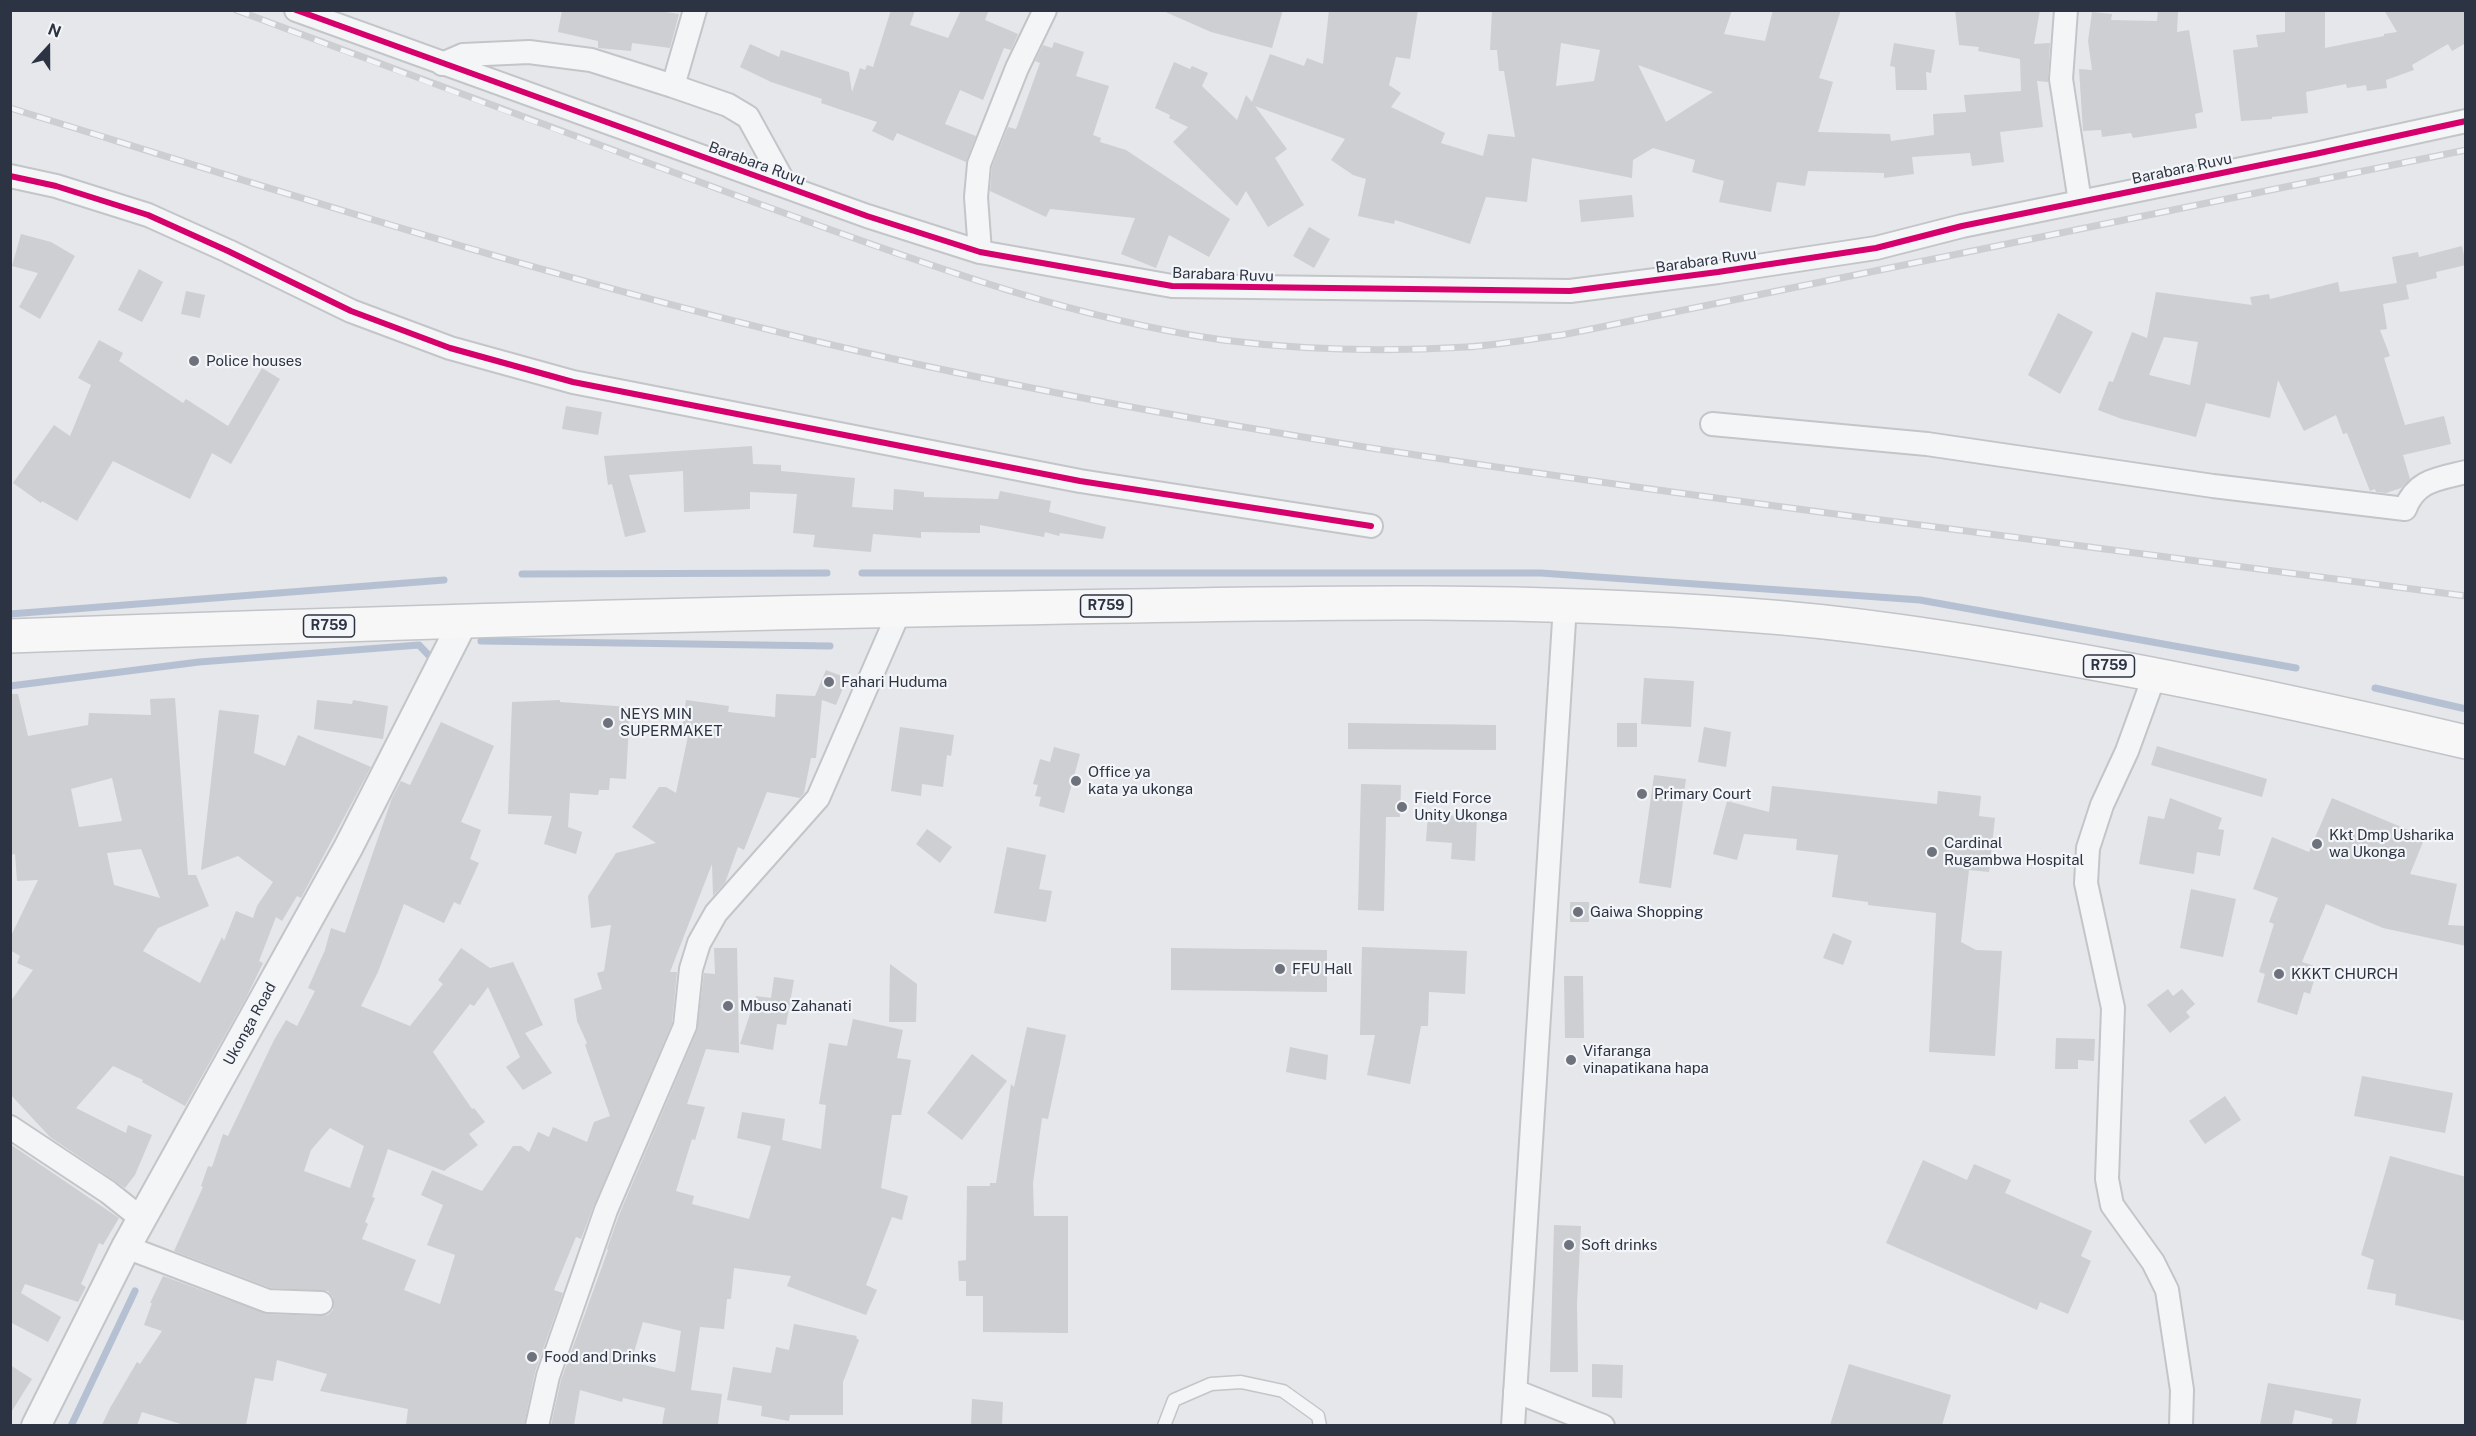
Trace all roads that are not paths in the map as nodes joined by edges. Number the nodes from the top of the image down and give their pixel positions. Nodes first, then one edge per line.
1 (296, 10) edge
2 (694, 10) edge
3 (1045, 10) edge
4 (2066, 10) edge
5 (442, 64) junction
6 (673, 86) junction
7 (2466, 121) edge
8 (10, 176) edge
9 (786, 186) junction
10 (2080, 202) junction
11 (980, 252) junction
12 (1712, 424) dead end
13 (2466, 472) edge
14 (1371, 526) dead end
15 (1565, 605) junction
16 (900, 610) junction
17 (463, 622) junction
18 (10, 636) edge
19 (2155, 674) junction
20 (2466, 742) edge
21 (10, 1127) edge
22 (142, 1219) junction
23 (126, 1247) junction
24 (321, 1303) dead end
25 (1515, 1391) junction
26 (36, 1425) edge
27 (537, 1425) edge
28 (1164, 1425) edge
29 (1320, 1425) edge
30 (1514, 1425) edge
31 (1603, 1425) edge
32 (2181, 1425) edge

1 - 5 street, Barabara Ruvu
2 - 6 street
3 - 11 street
4 - 10 street
5 - 6 street
5 - 9 street, Barabara Ruvu
6 - 9 street
7 - 10 street, Barabara Ruvu
8 - 14 street
9 - 11 street, Barabara Ruvu
10 - 11 street, Barabara Ruvu
12 - 13 street
15 - 16 main road, R759
15 - 19 main road, R759
15 - 25 street
16 - 17 main road, R759
16 - 27 street
17 - 18 main road, R759
17 - 22 street, Ukonga Road
19 - 20 main road, R759
19 - 32 street
21 - 22 street
22 - 23 street, Ukonga Road
23 - 24 street
23 - 26 street, Ukonga Road
25 - 30 street
25 - 31 street
28 - 29 lane

